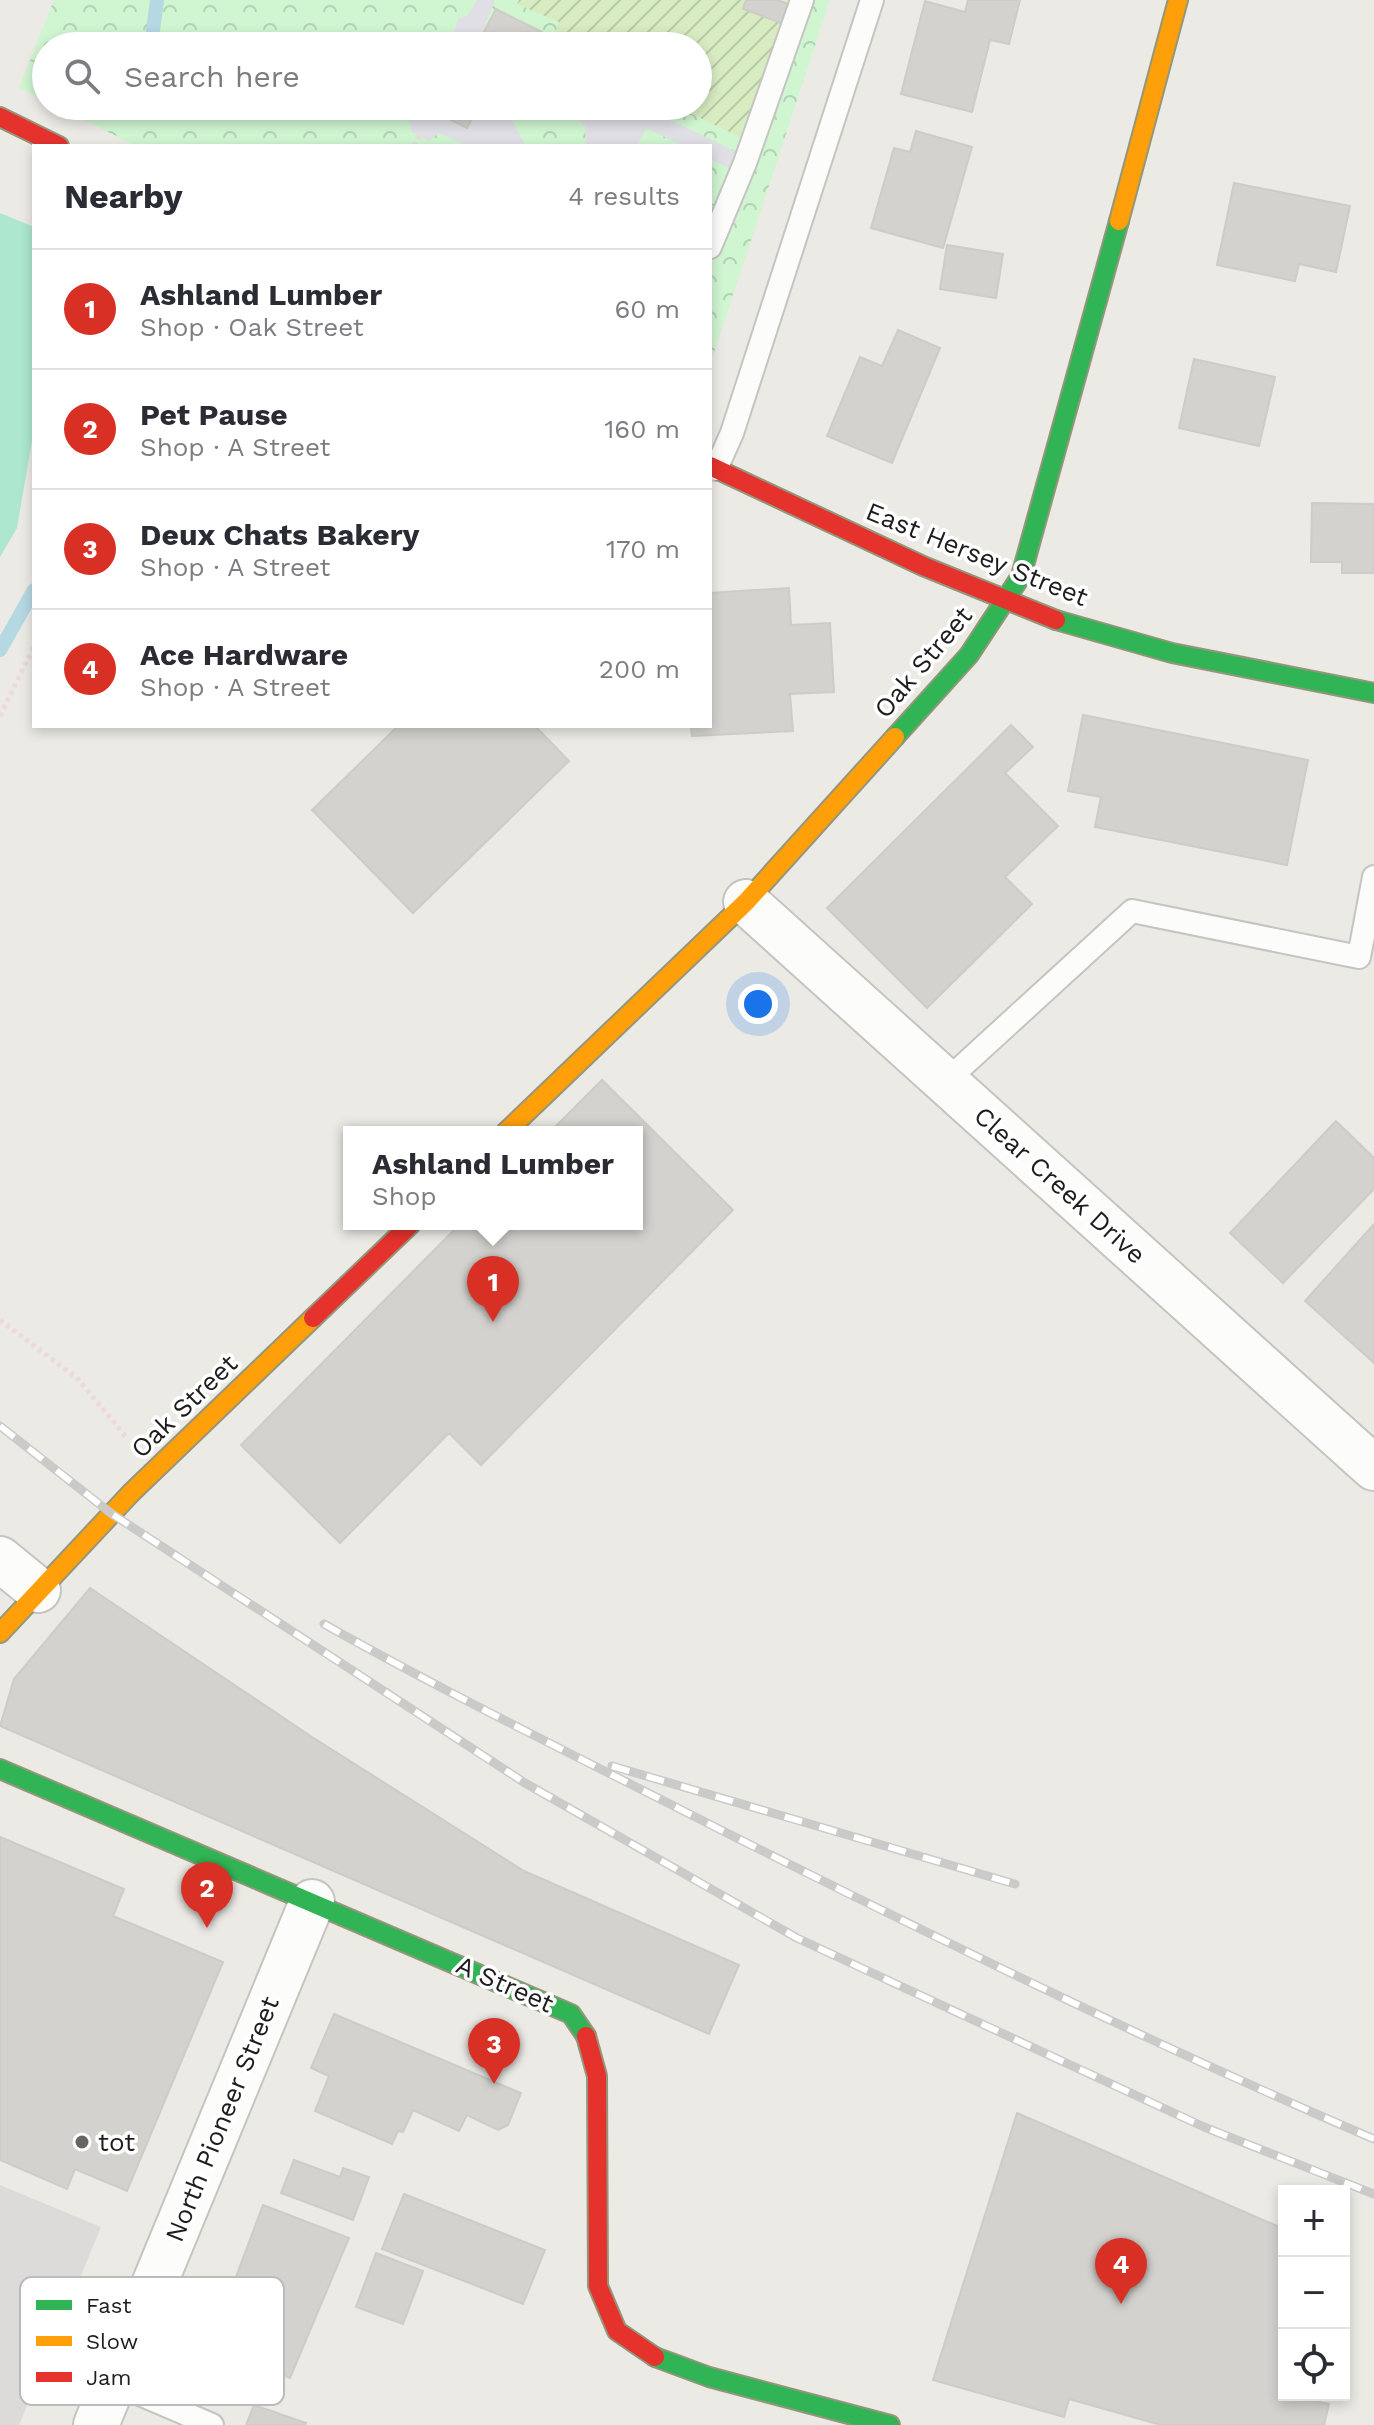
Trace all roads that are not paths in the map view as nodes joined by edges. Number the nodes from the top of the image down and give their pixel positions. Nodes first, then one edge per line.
1 (802, 0) edge
2 (872, 0) edge
3 (1178, 0) edge
4 (0, 117) edge
5 (55, 144) edge
6 (712, 242) edge
7 (713, 467) edge
8 (1007, 600) junction
9 (1374, 693) edge
10 (1374, 877) edge
11 (746, 902) junction
12 (945, 1082) junction
13 (512, 1126) edge
14 (405, 1230) edge
15 (1374, 1468) edge
16 (0, 1559) edge
17 (38, 1590) junction
18 (0, 1633) edge
19 (0, 1769) edge
20 (312, 1902) junction
21 (158, 2277) edge
22 (105, 2405) edge
23 (165, 2405) edge
24 (96, 2425) edge
25 (212, 2425) edge
26 (891, 2425) edge

1 - 6 lane
2 - 7 lane
3 - 8 street, Oak Street
4 - 5 street
7 - 8 street, East Hersey Street
8 - 9 street, East Hersey Street
8 - 11 street, Oak Street
10 - 12 lane
11 - 12 street, Clear Creek Drive
11 - 13 street, Oak Street
12 - 15 street, Clear Creek Drive
14 - 17 street, Oak Street
16 - 17 street
17 - 18 street, Oak Street
19 - 20 street, A Street
20 - 21 street, North Pioneer Street
20 - 26 street, A Street
22 - 24 street, North Pioneer Street
23 - 25 lane

